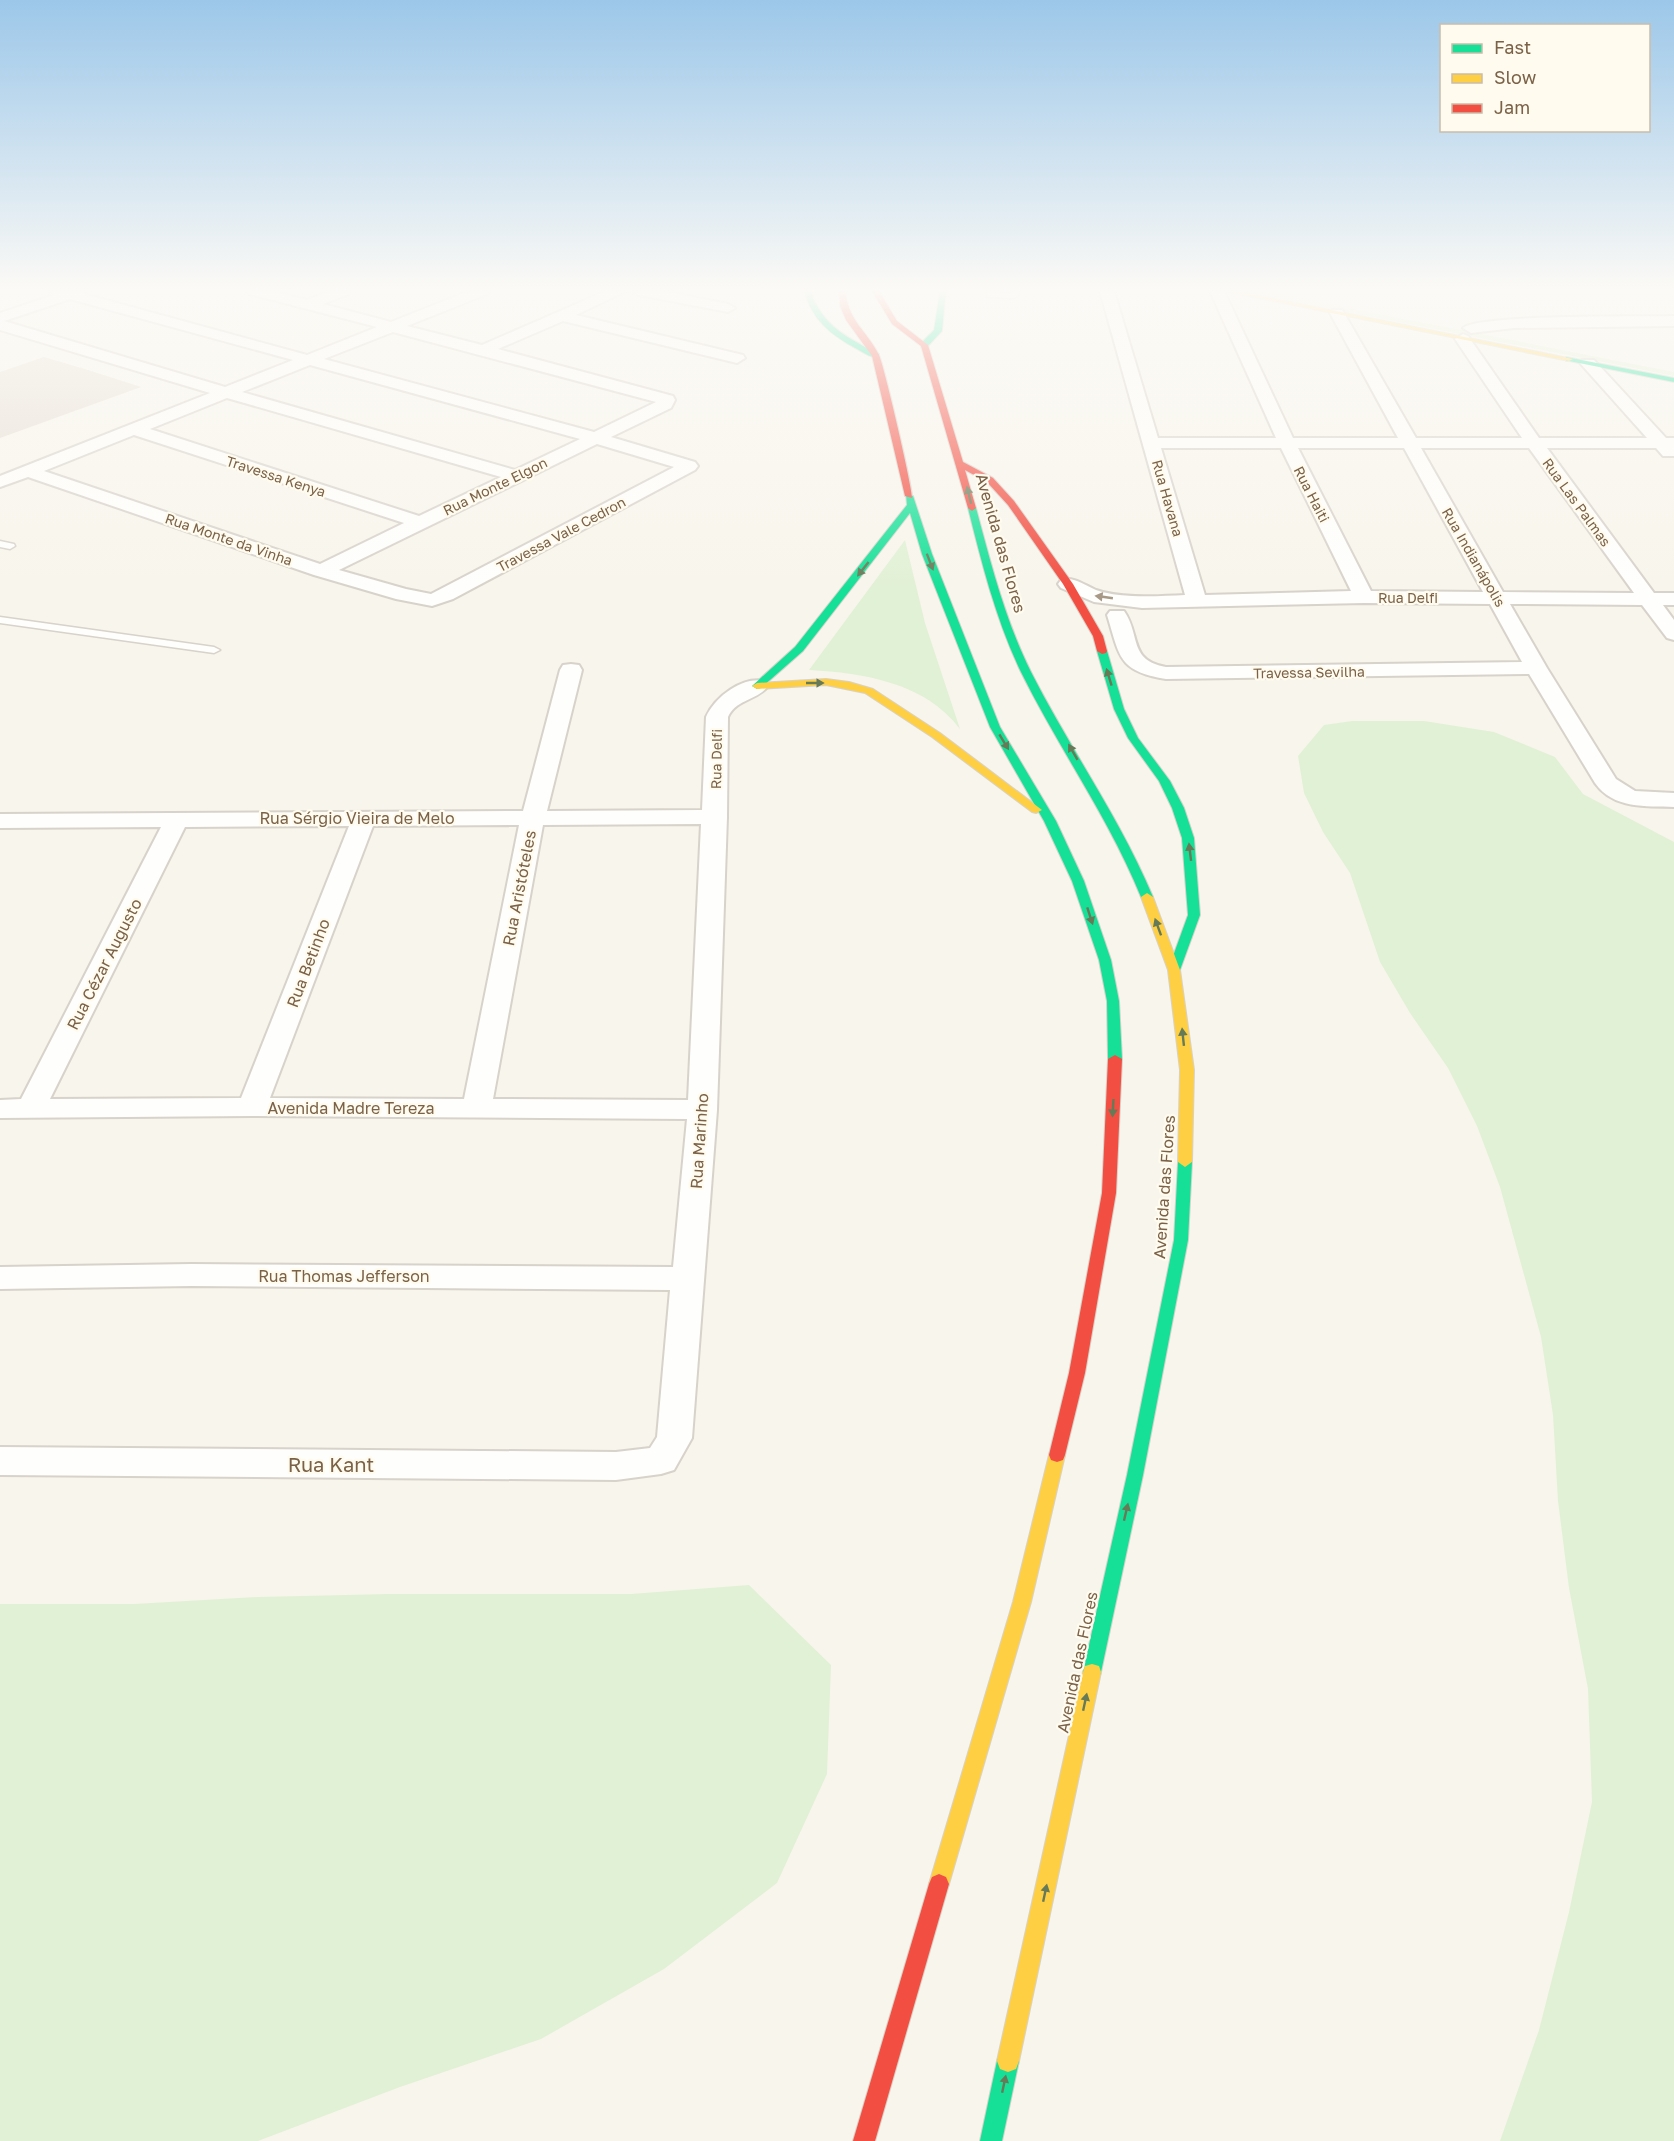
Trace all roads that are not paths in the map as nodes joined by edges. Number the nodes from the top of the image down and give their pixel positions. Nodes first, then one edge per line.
1 (221, 391) edge
2 (228, 391) edge
3 (423, 391) edge
4 (634, 391) edge
5 (884, 391) edge
6 (937, 391) edge
7 (1137, 391) edge
8 (1263, 391) edge
9 (1380, 391) edge
10 (1502, 391) edge
11 (1616, 391) edge
12 (225, 392) junction
13 (134, 429) junction
14 (596, 438) junction
15 (1152, 443) junction
16 (1287, 443) junction
17 (1534, 443) junction
18 (1668, 443) edge
19 (1410, 444) junction
20 (1674, 458) edge
21 (962, 464) junction
22 (28, 471) junction
23 (517, 476) junction
24 (0, 482) edge
25 (911, 506) junction
26 (419, 522) junction
27 (321, 571) junction
28 (1068, 584) junction
29 (1364, 597) junction
30 (1497, 598) junction
31 (1648, 598) junction
32 (1674, 599) edge
33 (432, 600) joint
34 (1197, 601) junction
35 (1142, 602) junction
36 (1117, 615) junction
37 (0, 620) edge
38 (1674, 634) edge
39 (1098, 636) junction
40 (214, 650) dead end
41 (1536, 668) junction
42 (571, 670) dead end
43 (757, 686) junction
44 (1674, 800) edge
45 (533, 817) junction
46 (715, 817) junction
47 (364, 818) junction
48 (177, 819) junction
49 (1050, 821) junction
50 (2, 823) edge
51 (1174, 970) junction
52 (252, 1107) junction
53 (477, 1108) junction
54 (0, 1109) edge
55 (32, 1109) junction
56 (702, 1110) junction
57 (0, 1278) edge
58 (688, 1279) junction
59 (661, 1460) joint
60 (0, 1461) edge
61 (864, 2141) edge
62 (991, 2141) edge

1 - 12 street
2 - 12 street
3 - 14 street
4 - 14 street, Rua Monte Elgon
5 - 25 main road
6 - 21 main road, Avenida das Flores
7 - 15 street, Rua Havana
8 - 16 street, Rua Haiti
9 - 19 street, Rua Indianápolis
10 - 17 street, Rua Las Palmas
11 - 18 street
12 - 13 street
12 - 23 street
13 - 22 street
13 - 26 street, Travessa Kenya
14 - 23 street, Rua Monte Elgon
14 - 33 street, Travessa Vale Cedron
15 - 16 street
15 - 34 street, Rua Havana
16 - 19 street
16 - 29 street, Rua Haiti
17 - 18 street
17 - 19 street
17 - 31 street, Rua Las Palmas
18 - 20 street
19 - 30 street, Rua Indianápolis
21 - 28 main road
51 -> 21 main road, Avenida das Flores
22 - 24 street
22 - 27 street, Rua Monte da Vinha
23 - 26 street, Rua Monte Elgon
25 -> 43 main road
25 -> 49 main road
26 - 27 street, Rua Monte Elgon
27 - 33 street, Rua Monte da Vinha
35 -> 28 street, Rua Delfi
28 - 39 main road
29 - 30 street, Rua Delfi
29 - 34 street, Rua Delfi
30 - 31 street, Rua Delfi
30 - 41 street, Rua Indianápolis
31 - 32 street, Rua Delfi
31 - 38 street, Rua Las Palmas
34 - 35 street, Rua Delfi
35 - 36 street, Rua Delfi
36 - 39 street, Rua Delfi
36 - 41 street, Travessa Sevilha
37 - 40 lane
51 -> 39 main road
41 - 44 street, Rua Indianápolis
42 - 45 street, Rua Aristóteles
43 - 46 street, Rua Delfi
43 -> 49 main road
45 - 46 street, Rua Sérgio Vieira de Melo
45 - 47 street, Rua Sérgio Vieira de Melo
45 - 53 street, Rua Aristóteles
46 - 56 street, Rua Marinho
47 - 48 street, Rua Sérgio Vieira de Melo
47 - 52 street, Rua Betinho
48 - 50 street, Rua Sérgio Vieira de Melo
48 - 55 street, Rua Cézar Augusto
49 -> 61 main road
62 -> 51 main road, Avenida das Flores
52 - 53 street, Avenida Madre Tereza
52 - 55 street, Avenida Madre Tereza
53 - 56 street, Avenida Madre Tereza
54 - 55 street, Avenida Madre Tereza
56 - 58 street, Rua Marinho
57 - 58 street, Rua Thomas Jefferson
58 - 59 street, Rua Marinho
59 - 60 street, Rua Kant

